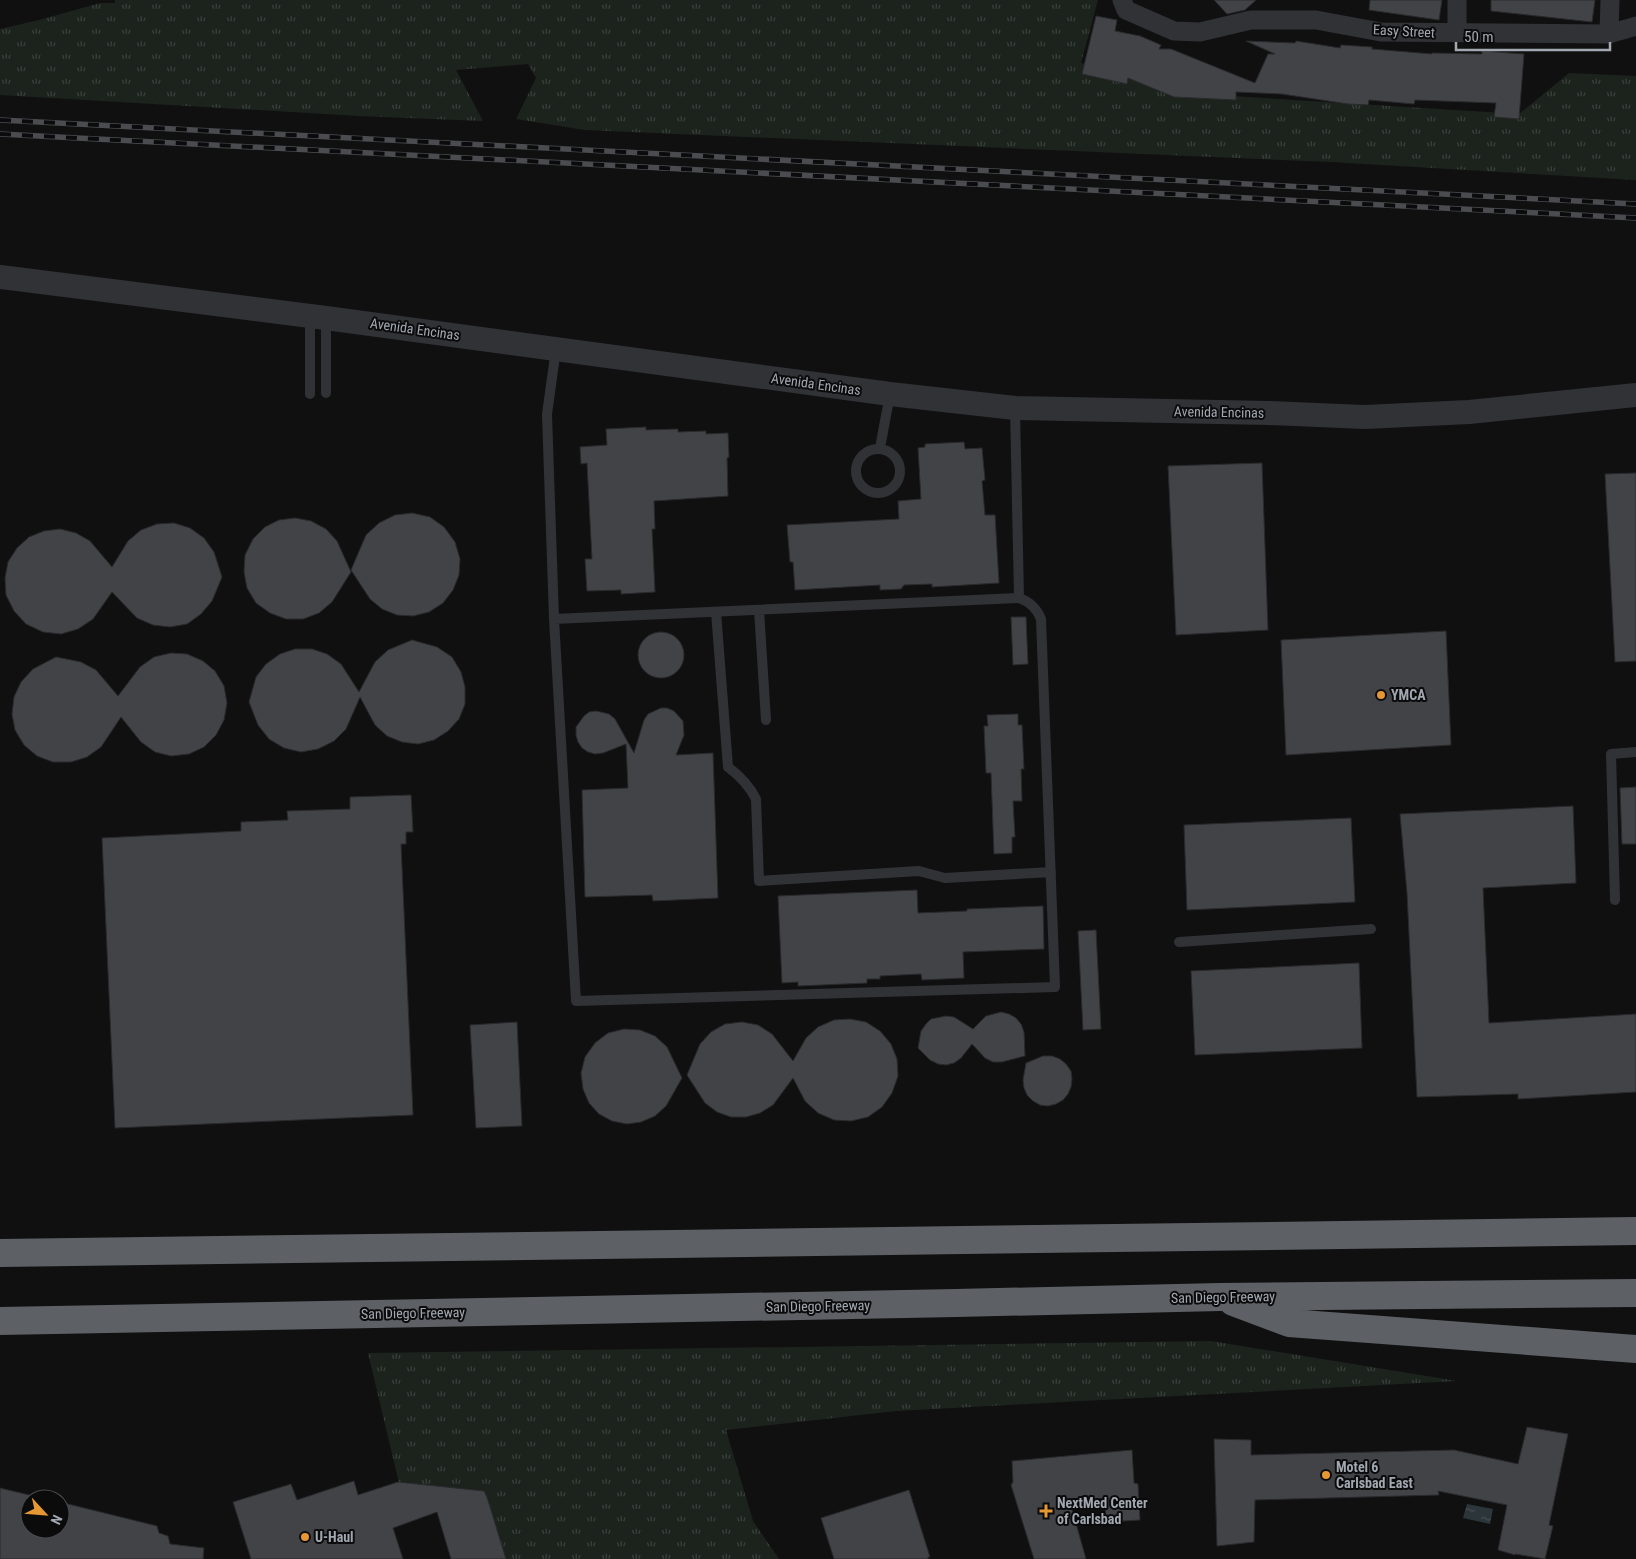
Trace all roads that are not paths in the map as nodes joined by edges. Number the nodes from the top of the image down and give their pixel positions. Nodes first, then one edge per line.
1 (1122, 0) edge
2 (1457, 0) edge
3 (1610, 0) edge
4 (1636, 26) edge
5 (1457, 33) junction
6 (1609, 34) junction
7 (0, 277) edge
8 (318, 317) junction
9 (556, 348) junction
10 (326, 393) dead end
11 (310, 394) dead end
12 (890, 394) junction
13 (1636, 395) edge
14 (1015, 408) junction
15 (880, 448) junction
16 (1019, 598) junction
17 (759, 610) junction
18 (716, 612) junction
19 (554, 619) junction
20 (766, 720) dead end
21 (1636, 752) edge
22 (1051, 872) junction
23 (1615, 900) dead end
24 (1371, 929) dead end
25 (1179, 942) dead end
26 (1636, 1231) edge
27 (0, 1253) edge
28 (1636, 1293) edge
29 (1220, 1296) junction
30 (0, 1321) edge
31 (1636, 1349) edge

1 - 5 street, Easy Street
2 - 5 street
3 - 6 street
4 - 6 street, Easy Street
5 - 6 street, Easy Street
7 - 8 street, Avenida Encinas
8 - 9 street, Avenida Encinas
8 - 10 lane
8 - 11 lane
9 - 12 street, Avenida Encinas
9 - 19 lane
12 - 14 street, Avenida Encinas
12 - 15 lane
13 - 14 street, Avenida Encinas
14 - 16 lane
15 - 15 lane
16 - 17 lane
16 - 22 lane
17 - 18 lane
17 - 20 lane
18 - 19 lane
18 - 22 lane
19 - 22 lane
21 - 23 lane
24 - 25 lane
26 - 27 highway
28 - 29 highway, San Diego Freeway
29 - 30 highway, San Diego Freeway
29 - 31 highway

